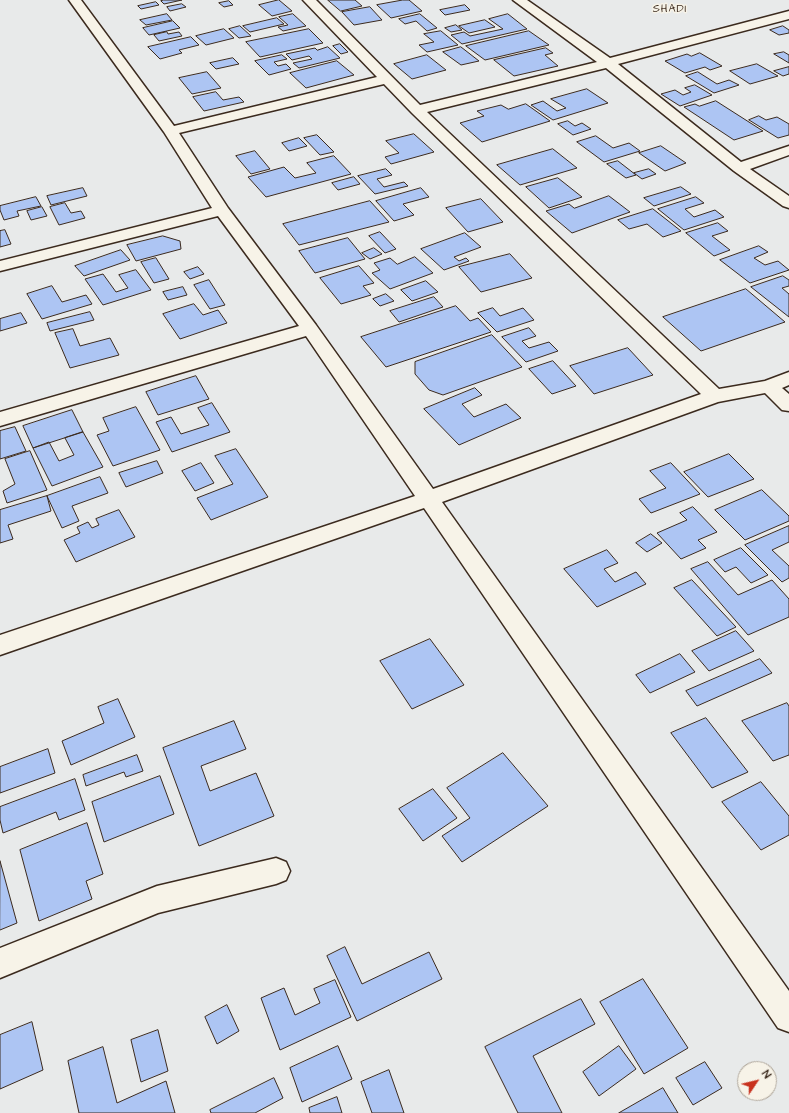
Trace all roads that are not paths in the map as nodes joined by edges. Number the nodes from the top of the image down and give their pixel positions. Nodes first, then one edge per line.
1 (75, 0) edge
2 (309, 0) edge
3 (519, 0) edge
4 (789, 15) edge
5 (608, 63) junction
6 (387, 79) junction
7 (417, 110) junction
8 (170, 132) junction
9 (789, 150) edge
10 (739, 168) junction
11 (789, 203) edge
12 (222, 210) junction
13 (0, 266) edge
14 (310, 329) junction
15 (789, 378) edge
16 (769, 386) junction
17 (715, 396) junction
18 (789, 405) edge
19 (0, 419) edge
20 (428, 499) junction
21 (0, 645) edge
22 (276, 871) dead end
23 (0, 963) edge
24 (789, 1018) edge

1 - 8 street
2 - 6 street
3 - 5 street
4 - 5 street
5 - 7 street
5 - 10 street
6 - 7 street
6 - 8 street
7 - 17 street
8 - 12 street
9 - 10 street
10 - 11 street
12 - 13 street
12 - 14 street
14 - 19 street
14 - 20 street
15 - 16 street
16 - 17 street
16 - 18 street
17 - 20 street
20 - 21 street
20 - 24 street
22 - 23 street

